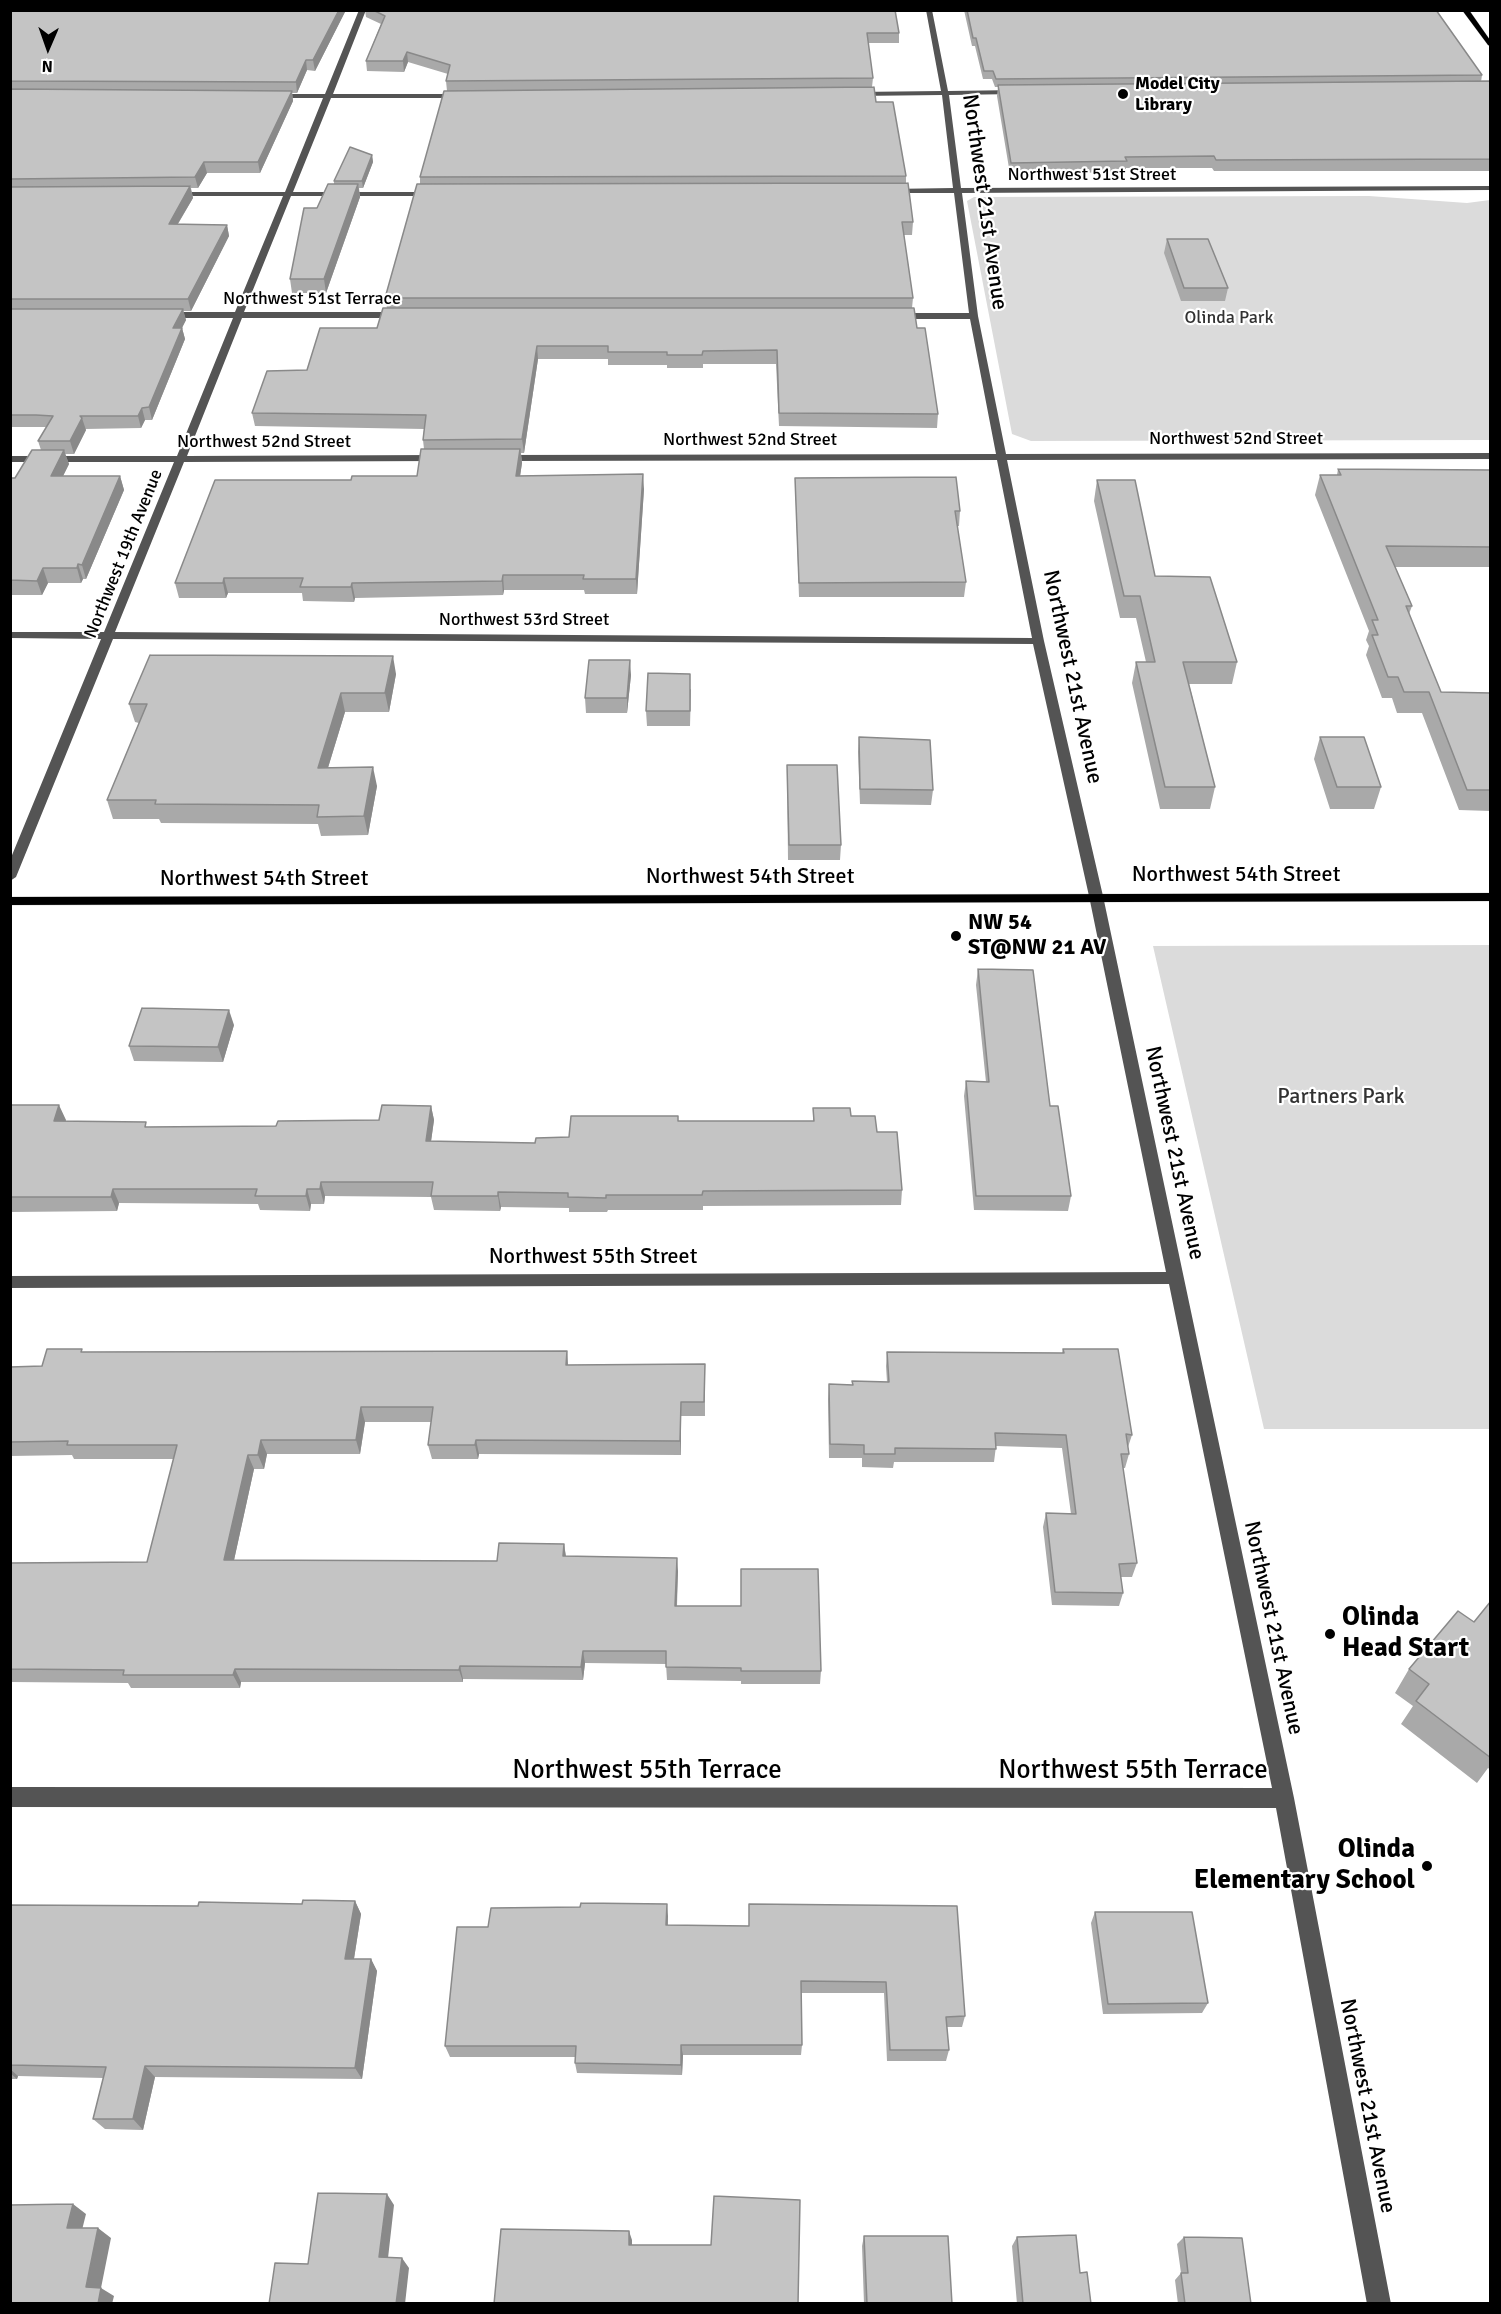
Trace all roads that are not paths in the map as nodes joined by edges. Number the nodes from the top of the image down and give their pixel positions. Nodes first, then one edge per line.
1 (363, 10) edge
2 (930, 10) edge
3 (1465, 10) edge
4 (1491, 44) edge
5 (1031, 92) edge
6 (945, 93) junction
7 (848, 94) edge
8 (268, 96) edge
9 (469, 96) edge
10 (327, 97) junction
11 (1491, 188) edge
12 (958, 191) junction
13 (881, 192) edge
14 (160, 194) edge
15 (442, 194) edge
16 (288, 195) junction
17 (147, 315) edge
18 (238, 315) junction
19 (416, 315) edge
20 (879, 316) edge
21 (974, 316) junction
22 (1002, 456) junction
23 (1491, 456) edge
24 (180, 458) junction
25 (454, 458) edge
26 (490, 458) edge
27 (10, 459) edge
28 (10, 635) edge
29 (109, 636) junction
30 (1038, 641) junction
31 (10, 877) edge
32 (1096, 896) junction
33 (1491, 897) edge
34 (10, 901) edge
35 (1176, 1278) junction
36 (10, 1282) edge
37 (10, 1797) edge
38 (1284, 1798) junction
39 (1379, 2304) edge

1 - 10 street, Northwest 19th Avenue
2 - 6 street, Northwest 21st Avenue
3 - 4 main road
5 - 6 street
6 - 7 street
6 - 12 street, Northwest 21st Avenue
8 - 10 street
9 - 10 street
10 - 16 street, Northwest 19th Avenue
11 - 12 street, Northwest 51st Street
12 - 13 street, Northwest 51st Street
12 - 21 street, Northwest 21st Avenue
14 - 16 street
15 - 16 street
16 - 18 street, Northwest 19th Avenue
17 - 18 street, Northwest 51st Terrace
18 - 19 street, Northwest 51st Terrace
18 - 24 street, Northwest 19th Avenue
20 - 21 street
21 - 22 street, Northwest 21st Avenue
22 - 23 street, Northwest 52nd Street
22 - 26 street, Northwest 52nd Street
22 - 30 street, Northwest 21st Avenue
24 - 25 street, Northwest 52nd Street
24 - 27 street, Northwest 52nd Street
24 - 29 street, Northwest 19th Avenue
28 - 29 street, Northwest 53rd Street
29 - 30 street, Northwest 53rd Street
29 - 31 street, Northwest 19th Avenue
30 - 32 street, Northwest 21st Avenue
32 - 33 main road, Northwest 54th Street
32 - 34 main road, Northwest 54th Street
32 - 35 street, Northwest 21st Avenue
35 - 36 street, Northwest 55th Street
35 - 38 street, Northwest 21st Avenue
37 - 38 street, Northwest 55th Terrace
38 - 39 street, Northwest 21st Avenue

